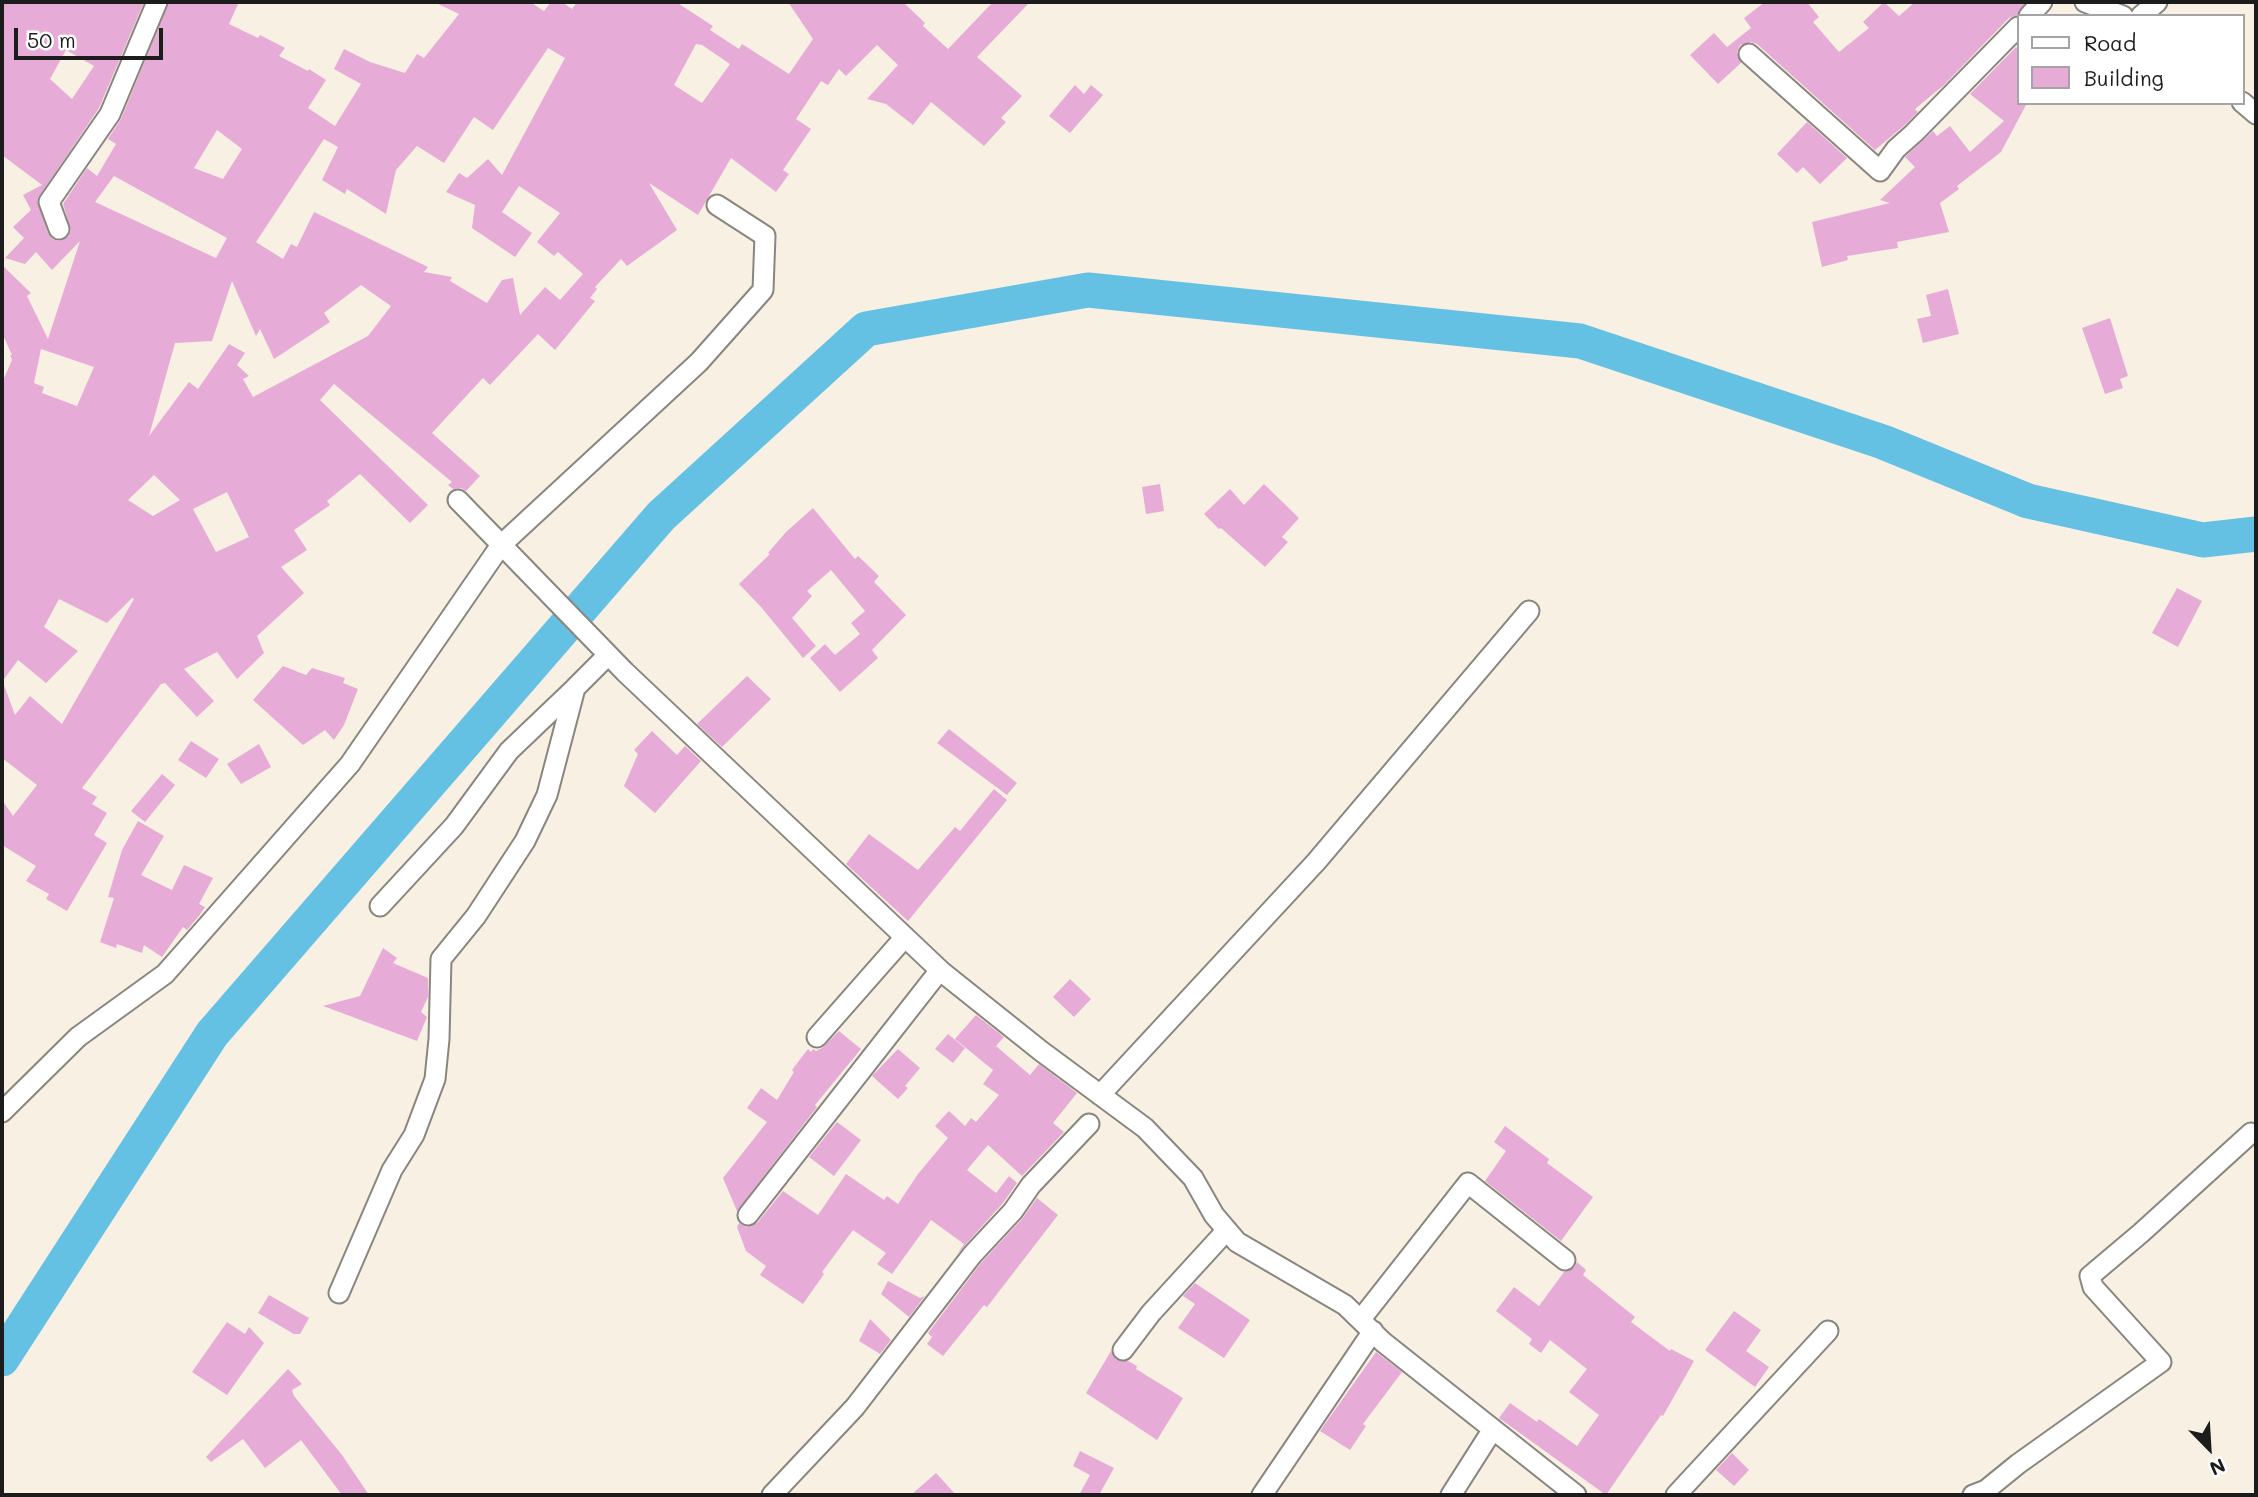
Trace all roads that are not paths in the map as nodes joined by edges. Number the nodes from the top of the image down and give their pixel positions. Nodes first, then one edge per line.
1 (157, 2) edge
2 (2085, 2) edge
3 (2157, 2) edge
4 (2118, 14) edge
5 (2143, 14) edge
6 (2016, 29) edge
7 (1749, 54) dead end
8 (717, 205) dead end
9 (59, 229) dead end
10 (458, 500) dead end
11 (501, 545) junction
12 (1529, 611) dead end
13 (608, 655) junction
14 (575, 688) junction
15 (380, 906) dead end
16 (905, 937) junction
17 (940, 970) junction
18 (817, 1037) dead end
19 (1100, 1095) junction
20 (2, 1112) edge
21 (1090, 1124) dead end
22 (2251, 1133) dead end
23 (748, 1215) dead end
24 (1227, 1230) junction
25 (1565, 1260) dead end
26 (339, 1293) dead end
27 (1367, 1325) junction
28 (1828, 1331) dead end
29 (1123, 1350) dead end
30 (1493, 1429) junction
31 (772, 1495) edge
32 (1262, 1495) edge
33 (1451, 1495) edge
34 (1576, 1495) edge
35 (1676, 1495) edge
36 (1973, 1495) edge

1 - 9 street
2 - 4 street
3 - 5 street
6 - 7 street
8 - 11 street
10 - 11 street
11 - 13 street
11 - 20 street
12 - 19 street
13 - 14 street
13 - 16 street
14 - 15 street
14 - 26 street
16 - 17 street
16 - 18 street
17 - 19 street
17 - 23 street
19 - 24 street
21 - 31 street
22 - 36 street
24 - 27 street
24 - 29 street
25 - 27 street
27 - 30 street
27 - 32 street
28 - 35 street
30 - 33 street
30 - 34 street

